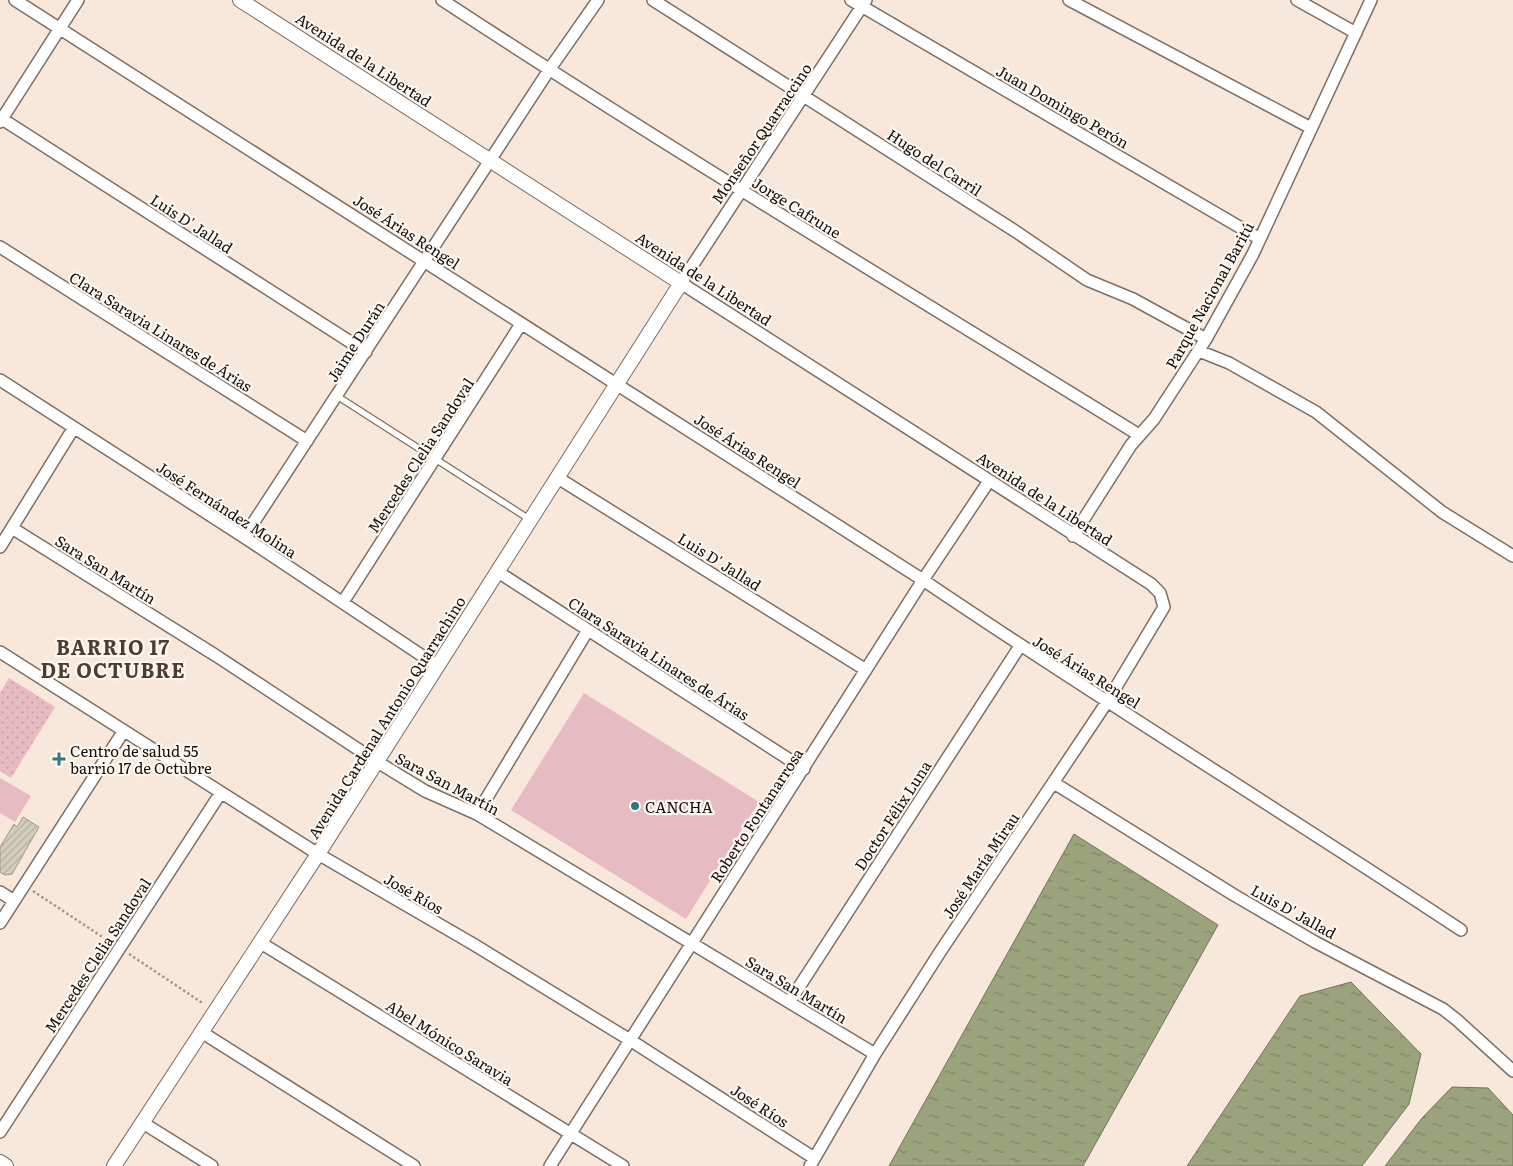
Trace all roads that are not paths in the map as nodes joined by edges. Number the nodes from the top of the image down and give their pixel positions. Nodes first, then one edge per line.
1 (15, 0) edge
2 (78, 0) edge
3 (240, 0) edge
4 (442, 0) edge
5 (598, 0) edge
6 (653, 0) edge
7 (851, 0) edge
8 (1068, 0) edge
9 (1297, 0) edge
10 (1371, 0) edge
11 (864, 3) edge
12 (60, 28) junction
13 (1356, 33) junction
14 (549, 70) junction
15 (805, 96) junction
16 (1, 120) edge
17 (1311, 128) junction
18 (491, 160) junction
19 (741, 190) junction
20 (1260, 238) junction
21 (0, 247) edge
22 (425, 260) junction
23 (681, 283) junction
24 (521, 324) junction
25 (1206, 339) junction
26 (1199, 351) junction
27 (366, 352) junction
28 (0, 380) edge
29 (616, 384) junction
30 (337, 396) junction
31 (73, 429) junction
32 (1139, 434) junction
33 (307, 441) junction
34 (436, 459) junction
35 (558, 478) junction
36 (989, 481) junction
37 (531, 521) junction
38 (12, 528) junction
39 (1073, 536) junction
40 (244, 537) junction
41 (0, 547) edge
42 (1513, 556) edge
43 (498, 572) junction
44 (922, 580) junction
45 (1151, 584) joint
46 (343, 602) junction
47 (588, 630) junction
48 (1020, 646) junction
49 (0, 652) edge
50 (436, 665) junction
51 (866, 670) junction
52 (1107, 702) junction
53 (123, 732) junction
54 (376, 761) junction
55 (804, 769) junction
56 (1054, 783) junction
57 (220, 794) junction
58 (477, 814) junction
59 (318, 854) junction
60 (0, 892) edge
61 (14, 902) junction
62 (0, 923) edge
63 (1461, 930) dead end
64 (261, 943) junction
65 (691, 943) junction
66 (790, 1001) junction
67 (202, 1033) junction
68 (630, 1040) junction
69 (875, 1054) junction
70 (1513, 1071) edge
71 (143, 1123) junction
72 (0, 1132) edge
73 (571, 1134) junction
74 (0, 1162) edge
75 (812, 1162) edge
76 (6, 1166) edge
77 (114, 1166) edge
78 (212, 1166) edge
79 (414, 1166) edge
80 (550, 1166) edge
81 (623, 1166) edge

1 - 12 street, José Árias Rengel
2 - 12 street
3 - 18 street, Avenida de la Libertad
4 - 14 street, Jorge Cafrune
5 - 14 street, Jaime Durán
6 - 15 street, Hugo del Carril
7 - 11 street, Juan Domingo Perón
8 - 17 street
9 - 13 street
10 - 13 street, Parque Nacional Baritú
11 - 15 street, Monseñor Quarraccino
11 - 20 street, Juan Domingo Perón
12 - 16 street
12 - 22 street, José Árias Rengel
13 - 17 street, Parque Nacional Baritú
14 - 18 street, Jaime Durán
14 - 19 street, Jorge Cafrune
15 - 19 street, Monseñor Quarraccino
15 - 25 street, Hugo del Carril
16 - 27 street, Luis D' Jallad
17 - 20 street, Parque Nacional Baritú
18 - 22 street, Jaime Durán
18 - 23 street, Avenida de la Libertad
19 - 23 street, Monseñor Quarraccino
19 - 32 street, Jorge Cafrune
20 - 25 street, Parque Nacional Baritú
21 - 33 street, Clara Saravia Linares de Árias
22 - 24 street, José Árias Rengel
22 - 27 street, Jaime Durán
23 - 29 street, Avenida Cardenal Antonio Quarrachino
23 - 36 street, Avenida de la Libertad
24 - 29 street, José Árias Rengel
24 - 34 street, Mercedes Clelia Sandoval
25 - 26 street, Parque Nacional Baritú
26 - 32 street, Parque Nacional Baritú
26 - 42 street
27 - 30 street, Jaime Durán
28 - 31 street, José Fernández Molina
29 - 35 street, Avenida Cardenal Antonio Quarrachino
29 - 44 street, José Árias Rengel
30 - 33 street, Jaime Durán
30 - 34 lane
31 - 38 street
31 - 40 street, José Fernández Molina
32 - 39 street, Parque Nacional Baritú
33 - 40 street, Jaime Durán
34 - 37 lane
34 - 46 street, Mercedes Clelia Sandoval
35 - 37 street, Avenida Cardenal Antonio Quarrachino
35 - 51 street, Luis D' Jallad
36 - 39 street, Avenida de la Libertad
36 - 44 street, Roberto Fontanarrosa
37 - 43 street, Avenida Cardenal Antonio Quarrachino
38 - 41 street
38 - 54 street, Sara San Martín
39 - 45 street, Avenida de la Libertad
40 - 46 street, José Fernández Molina
43 - 47 street, Clara Saravia Linares de Árias
43 - 50 street, Avenida Cardenal Antonio Quarrachino
44 - 48 street, José Árias Rengel
44 - 51 street, Roberto Fontanarrosa
45 - 52 street, José María Mirau
46 - 50 street, José Fernández Molina
47 - 55 street, Clara Saravia Linares de Árias
47 - 58 street
48 - 52 street, José Árias Rengel
48 - 66 street, Doctor Félix Luna
49 - 53 street, José Ríos
50 - 54 street, Avenida Cardenal Antonio Quarrachino
51 - 55 street, Roberto Fontanarrosa
52 - 56 street, José María Mirau
52 - 63 street, José Árias Rengel
53 - 57 street, José Ríos
53 - 61 street
54 - 58 street, Sara San Martín
54 - 59 street, Avenida Cardenal Antonio Quarrachino
55 - 65 street, Roberto Fontanarrosa
56 - 69 street, José María Mirau
56 - 70 street, Luis D' Jallad
57 - 59 street, José Ríos
57 - 72 street, Mercedes Clelia Sandoval
58 - 65 street, Sara San Martín
59 - 64 street, Avenida Cardenal Antonio Quarrachino
59 - 68 street, José Ríos
60 - 61 street
61 - 62 street
64 - 67 street, Avenida Cardenal Antonio Quarrachino
64 - 73 street, Abel Mónico Saravia
65 - 66 street, Sara San Martín
65 - 68 street, Roberto Fontanarrosa
66 - 69 street, Sara San Martín
67 - 71 street, Avenida Cardenal Antonio Quarrachino
67 - 79 street
68 - 73 street, Roberto Fontanarrosa
68 - 75 street, José Ríos
69 - 75 street, José María Mirau
71 - 77 street, Avenida Cardenal Antonio Quarrachino
71 - 78 street
73 - 80 street, Roberto Fontanarrosa
73 - 81 street, Abel Mónico Saravia
74 - 76 street

